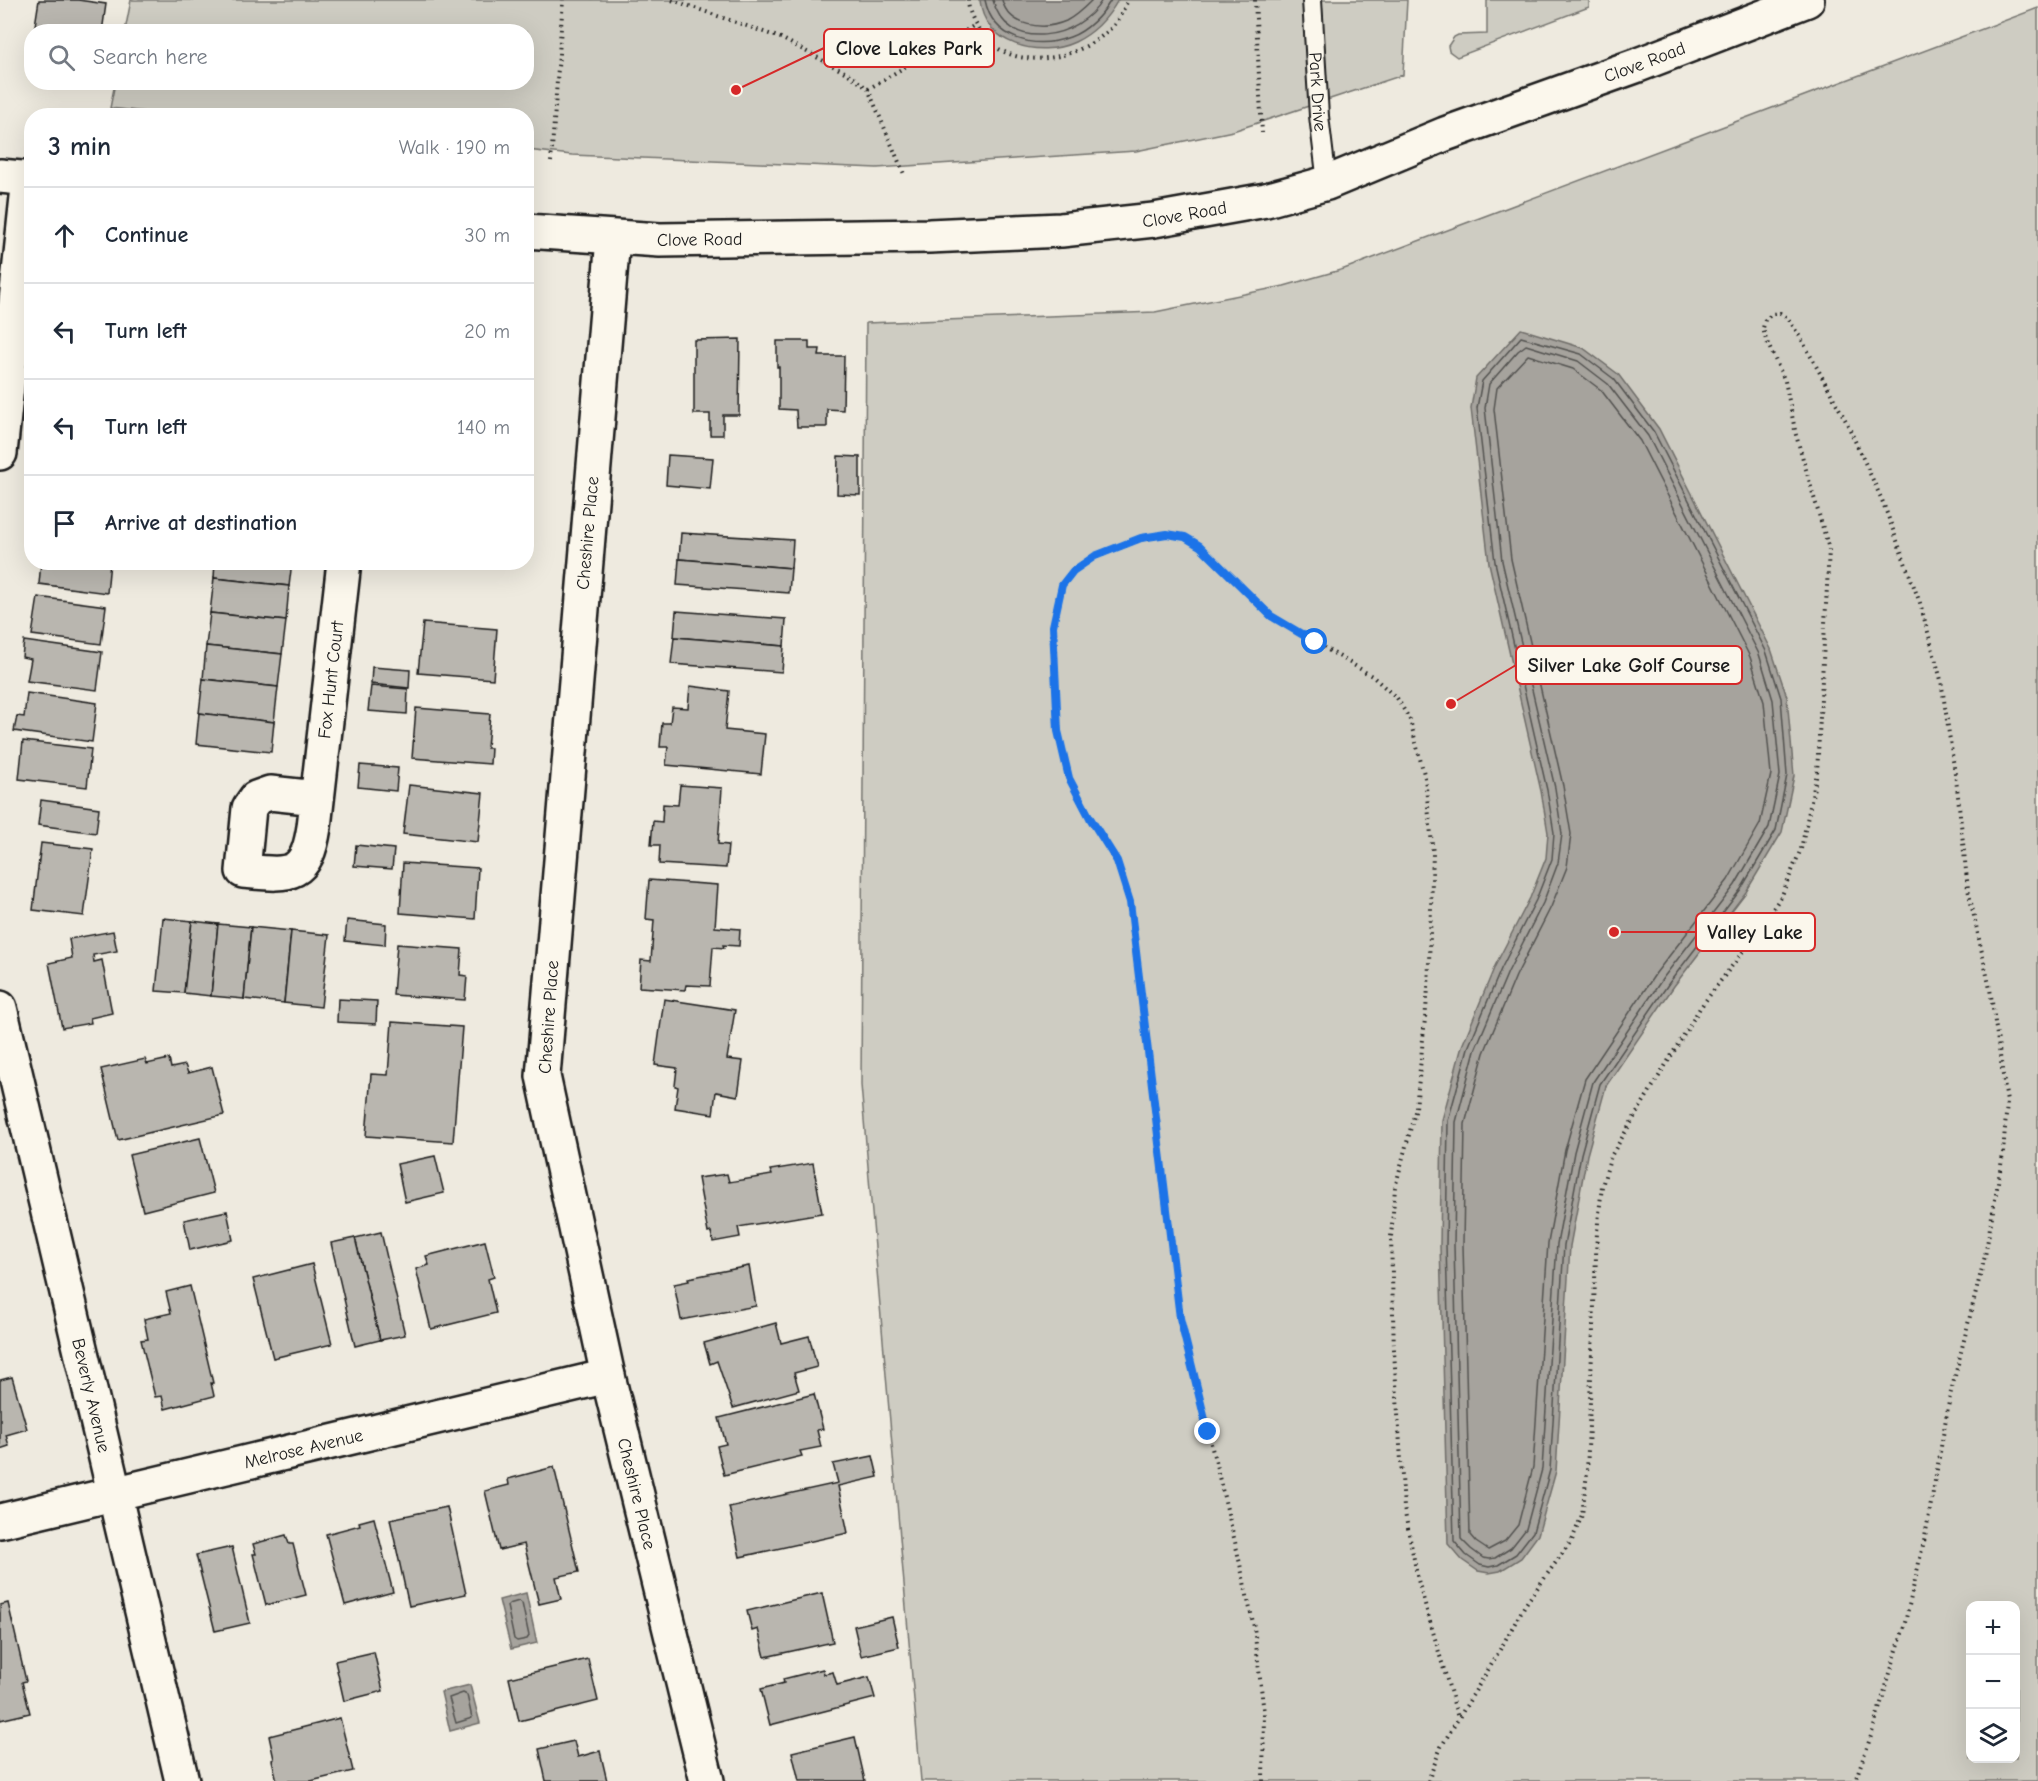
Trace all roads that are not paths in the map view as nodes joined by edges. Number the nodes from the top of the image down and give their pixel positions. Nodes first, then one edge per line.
1 (1312, 0) edge
2 (1808, 0) edge
3 (20, 178) edge
4 (1327, 183) junction
5 (534, 232) edge
6 (612, 238) junction
7 (0, 453) edge
8 (343, 570) edge
9 (317, 798) dead end
10 (0, 1008) edge
11 (608, 1376) junction
12 (115, 1494) junction
13 (0, 1521) edge
14 (182, 1781) edge
15 (707, 1781) edge

1 - 4 lane, Park Drive
2 - 4 street, Clove Road
3 - 7 street
4 - 6 street, Clove Road
5 - 6 street, Clove Road
6 - 11 street, Cheshire Place
8 - 9 street, Fox Hunt Court
10 - 12 street, Beverly Avenue
11 - 12 street, Melrose Avenue
11 - 15 street, Cheshire Place
12 - 13 street, Melrose Avenue
12 - 14 street, Beverly Avenue

